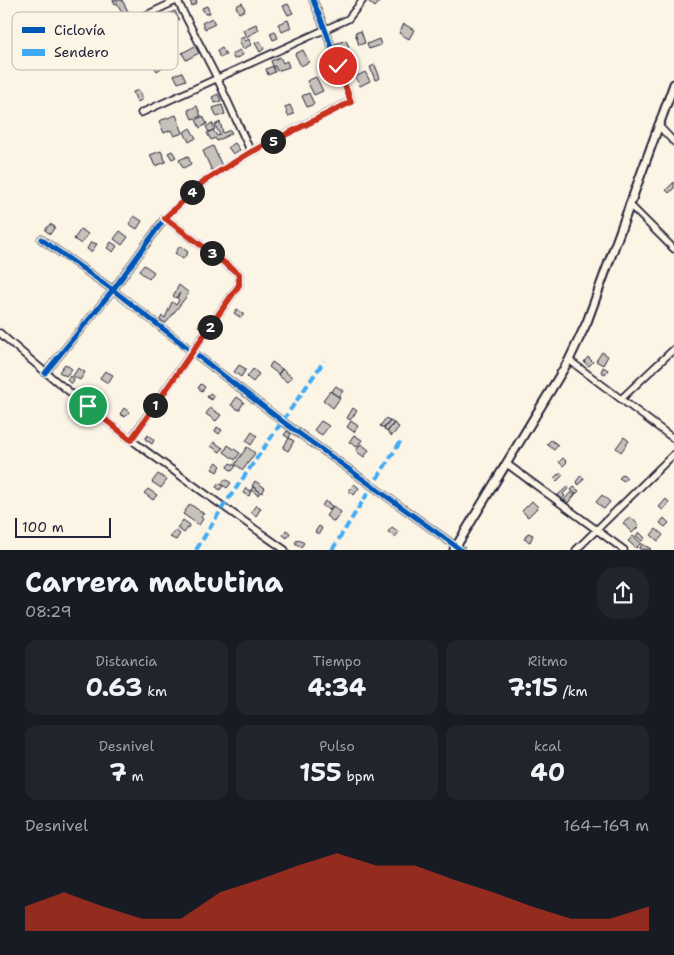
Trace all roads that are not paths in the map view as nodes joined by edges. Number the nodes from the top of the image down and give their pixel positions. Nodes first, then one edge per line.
1 (177, 0) edge
2 (313, 0) edge
3 (363, 0) edge
4 (152, 12) edge
5 (325, 30) junction
6 (217, 78) junction
7 (674, 84) edge
8 (141, 113) dead end
9 (658, 125) junction
10 (674, 142) edge
11 (251, 152) junction
12 (629, 204) junction
13 (165, 218) junction
14 (41, 239) dead end
15 (674, 249) edge
16 (113, 290) junction
17 (0, 333) edge
18 (674, 349) edge
19 (192, 352) junction
20 (569, 360) junction
21 (45, 373) junction
22 (621, 399) junction
23 (674, 439) edge
24 (131, 440) junction
25 (674, 454) edge
26 (507, 464) junction
27 (597, 530) junction
28 (457, 549) edge
29 (285, 550) edge
30 (576, 550) edge
31 (624, 550) edge

1 - 4 street
1 - 6 street
2 - 5 street
3 - 5 street
5 - 6 street
5 - 11 street
6 - 8 street
6 - 11 street
7 - 9 street
9 - 10 street
9 - 12 street
11 - 13 street
12 - 15 street
12 - 20 street
13 - 16 street
13 - 19 street
14 - 16 street
16 - 19 street
16 - 21 street
17 - 21 street
18 - 22 street
19 - 24 street
19 - 28 street
20 - 22 street
20 - 26 street
21 - 24 street
22 - 23 street
24 - 29 street
25 - 27 street
26 - 27 street
26 - 28 street
27 - 30 street
27 - 31 street

